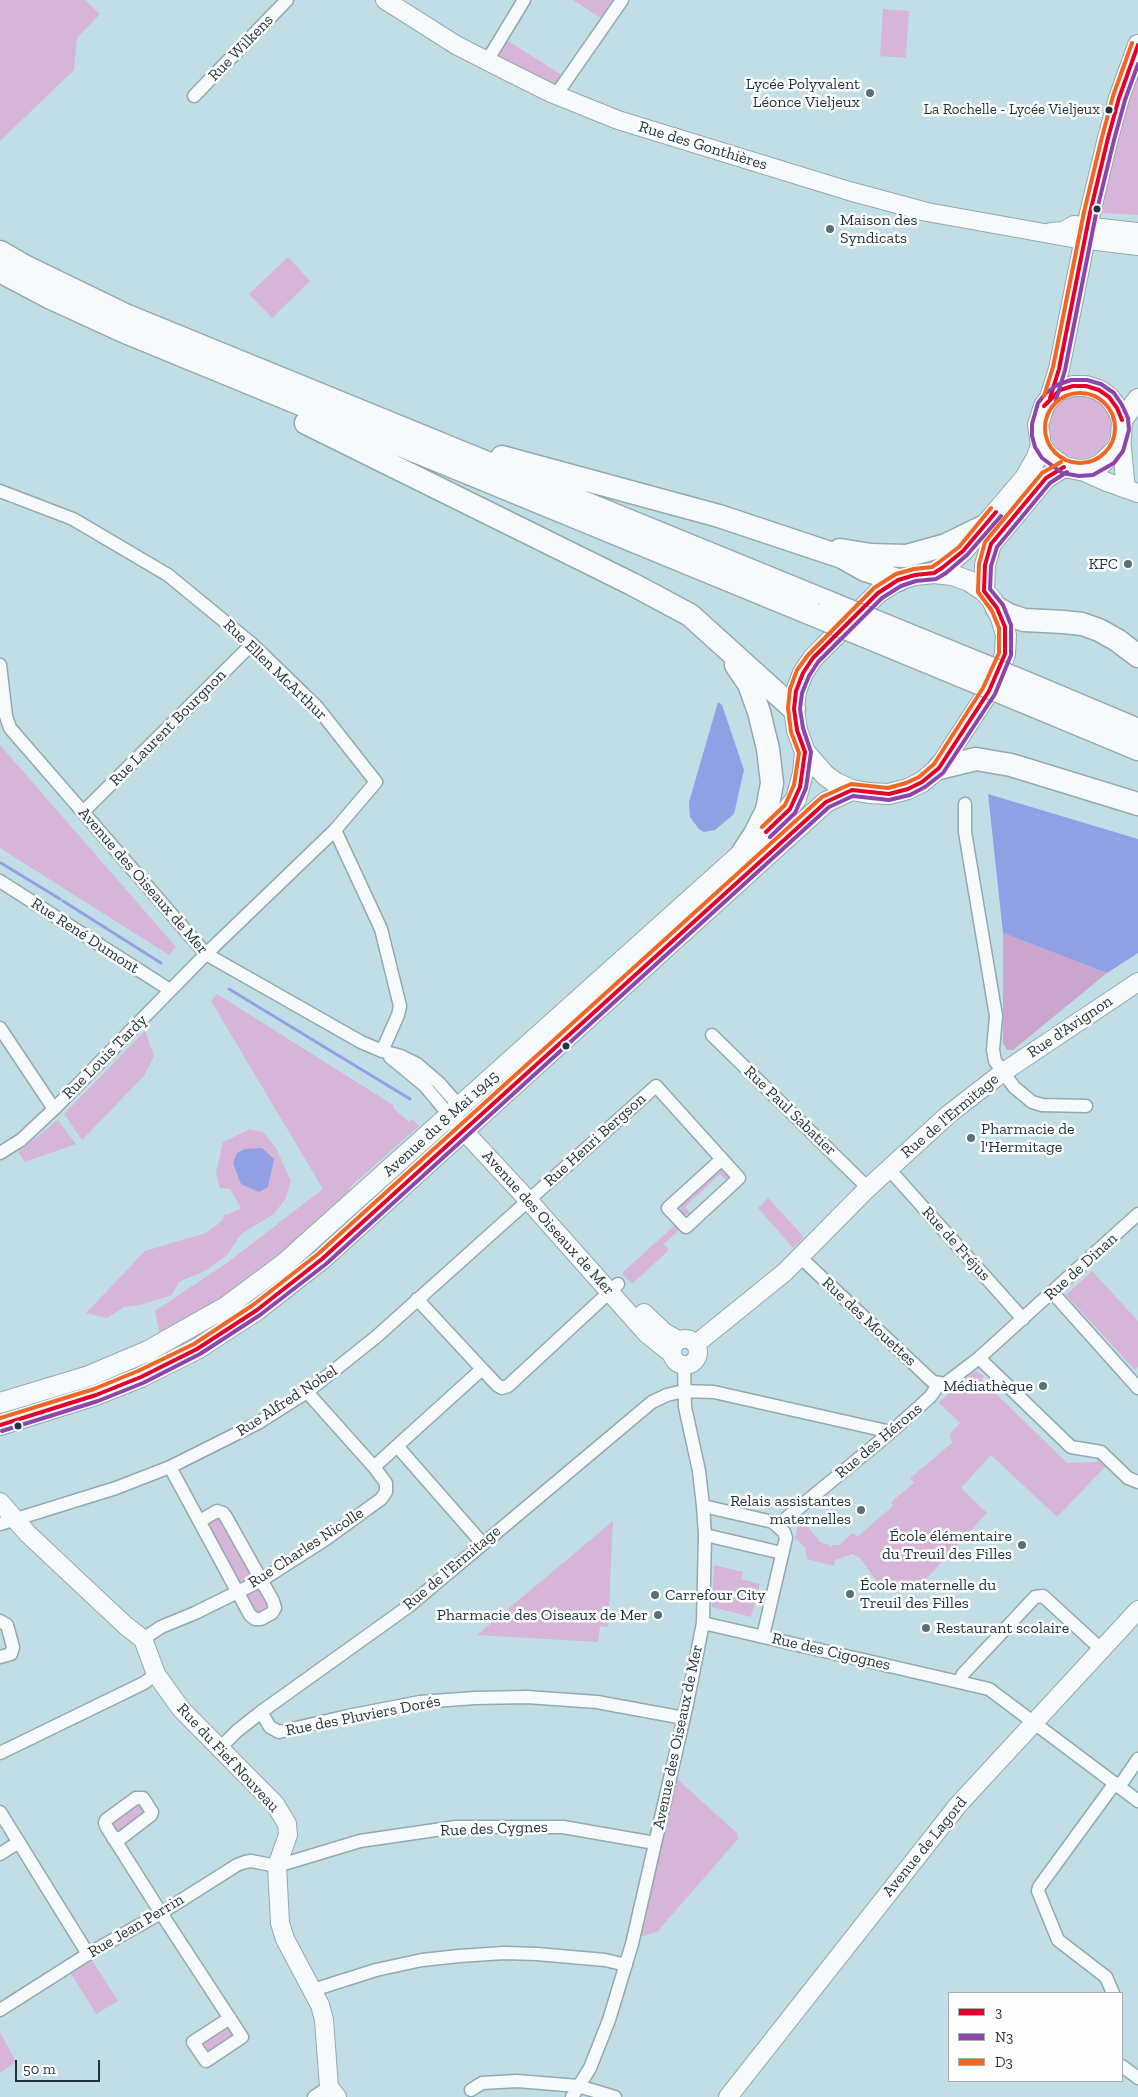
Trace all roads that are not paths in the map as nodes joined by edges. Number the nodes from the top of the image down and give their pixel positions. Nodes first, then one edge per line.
1 (287, 0) edge
2 (384, 0) edge
3 (524, 0) edge
4 (622, 0) edge
5 (1138, 45) edge
6 (487, 61) junction
7 (556, 95) junction
8 (194, 96) dead end
9 (1138, 232) edge
10 (1086, 233) junction
11 (1138, 246) edge
12 (0, 252) edge
13 (0, 271) edge
14 (252, 386) junction
15 (1050, 398) junction
16 (1138, 400) edge
17 (1121, 429) junction
18 (424, 438) junction
19 (1041, 444) junction
20 (1072, 468) junction
21 (0, 491) edge
22 (1132, 491) edge
23 (983, 527) junction
24 (799, 542) junction
25 (934, 573) junction
26 (898, 580) junction
27 (991, 600) junction
28 (822, 609) junction
29 (719, 642) junction
30 (252, 644) junction
31 (1138, 656) edge
32 (0, 665) edge
33 (1014, 688) junction
34 (794, 709) junction
35 (1138, 730) edge
36 (1138, 749) edge
37 (805, 752) junction
38 (939, 768) junction
39 (852, 790) junction
40 (965, 804) dead end
41 (1138, 804) edge
42 (83, 812) junction
43 (334, 830) junction
44 (743, 852) junction
45 (0, 881) edge
46 (206, 954) junction
47 (1138, 982) edge
48 (170, 990) junction
49 (0, 1028) edge
50 (712, 1035) dead end
51 (382, 1051) junction
52 (1002, 1073) junction
53 (1086, 1106) dead end
54 (54, 1109) junction
55 (461, 1119) junction
56 (0, 1153) edge
57 (722, 1159) junction
58 (888, 1168) junction
59 (868, 1188) junction
60 (532, 1196) junction
61 (1137, 1216) edge
62 (800, 1257) junction
63 (614, 1288) junction
64 (1052, 1292) junction
65 (417, 1299) junction
66 (1023, 1319) junction
67 (696, 1344) junction
68 (678, 1353) junction
69 (979, 1358) junction
70 (482, 1369) junction
71 (939, 1384) junction
72 (1138, 1388) edge
73 (683, 1391) junction
74 (307, 1392) junction
75 (0, 1403) edge
76 (0, 1425) edge
77 (891, 1432) junction
78 (397, 1446) junction
79 (170, 1467) junction
80 (374, 1467) junction
81 (1138, 1482) edge
82 (0, 1502) edge
83 (703, 1506) junction
84 (794, 1512) junction
85 (200, 1521) junction
86 (8, 1522) edge
87 (778, 1525) junction
88 (705, 1535) junction
89 (786, 1538) junction
90 (482, 1542) junction
91 (782, 1553) junction
92 (262, 1580) junction
93 (238, 1591) junction
94 (1138, 1610) edge
95 (0, 1622) edge
96 (703, 1623) junction
97 (762, 1636) junction
98 (143, 1639) junction
99 (1102, 1650) junction
100 (0, 1658) edge
101 (156, 1674) junction
102 (959, 1682) junction
103 (261, 1712) junction
104 (684, 1718) junction
105 (1035, 1722) junction
106 (221, 1747) junction
107 (0, 1753) edge
108 (1138, 1759) edge
109 (1117, 1785) junction
110 (1138, 1801) edge
111 (0, 1812) edge
112 (113, 1838) dead end
113 (18, 1842) junction
114 (655, 1843) junction
115 (0, 1854) edge
116 (277, 1866) junction
117 (161, 1913) junction
118 (88, 1954) junction
119 (626, 1966) junction
120 (313, 1990) junction
121 (1113, 1992) edge
122 (0, 2010) edge
123 (230, 2018) dead end
124 (1123, 2067) edge
125 (1138, 2078) edge
126 (471, 2090) dead end
127 (333, 2092) edge
128 (575, 2092) edge
129 (314, 2097) edge
130 (615, 2097) edge
131 (728, 2097) edge

1 - 8 street, Rue Wilkens
2 - 6 street, Rue des Gonthières
3 - 6 street
4 - 7 street
5 - 10 main road, Avenue du 8 Mai 1945
6 - 7 street, Rue des Gonthières
7 - 10 street, Rue des Gonthières
9 - 10 street, Rue des Gonthières
10 - 11 street, Rue des Gonthières
10 - 15 main road, Avenue du 8 Mai 1945
12 - 18 highway
13 - 14 highway
14 - 28 highway
14 - 29 highway
15 - 17 main road
15 - 19 main road, Avenue du 8 Mai 1945
16 - 17 main road, Avenue du 8 Mai 1945
17 - 20 main road, Avenue du 8 Mai 1945
17 - 22 street
18 - 24 highway
18 - 28 highway
19 - 20 main road
19 - 23 main road, Avenue du 8 Mai 1945
20 - 22 street
20 - 27 main road, Avenue du 8 Mai 1945
21 - 30 street, Rue Ellen McArthur
23 - 24 highway
23 - 25 main road, Avenue du 8 Mai 1945
24 - 26 highway
25 - 26 main road, Avenue du 8 Mai 1945
25 - 27 main road, Avenue du 8 Mai 1945
26 - 34 main road, Avenue du 8 Mai 1945
27 - 31 highway
27 - 38 main road, Avenue du 8 Mai 1945
28 - 33 highway, bridge
29 - 34 highway
29 - 44 highway
30 - 42 street, Rue Laurent Bourgnon
30 - 43 street, Rue Ellen McArthur
32 - 42 street, Avenue des Oiseaux de Mer
33 - 35 highway
33 - 36 highway
34 - 37 main road, Avenue du 8 Mai 1945
37 - 39 main road, Avenue du 8 Mai 1945
37 - 44 main road, Avenue du 8 Mai 1945
38 - 39 main road, Avenue du 8 Mai 1945
38 - 41 highway
39 - 55 main road, Avenue du 8 Mai 1945
40 - 52 street, Rue de l'Ermitage
42 - 46 street, Avenue des Oiseaux de Mer
43 - 46 street, Rue Louis Tardy
43 - 51 street
44 - 55 main road, Avenue du 8 Mai 1945
45 - 48 street, Rue René Dumont
46 - 48 street, Rue Louis Tardy
46 - 51 street, Avenue des Oiseaux de Mer
47 - 52 street, Rue d'Avignon
48 - 54 street, Rue Louis Tardy
49 - 54 street
50 - 59 street, Rue Paul Sabatier
51 - 55 street, Avenue des Oiseaux de Mer
52 - 53 street
52 - 58 street, Rue de l'Ermitage
54 - 56 street, Rue Louis Tardy
55 - 60 street, Avenue des Oiseaux de Mer
55 - 75 main road, Avenue du 8 Mai 1945
55 - 76 main road, Avenue du 8 Mai 1945
57 - 57 street, Rue Henri Bergson
57 - 60 street, Rue Henri Bergson
58 - 59 street, Rue de l'Ermitage
58 - 66 street, Rue de Fréjus
59 - 62 street, Rue de l'Ermitage
60 - 63 street, Avenue des Oiseaux de Mer
60 - 65 street, Rue Alfred Nobel
61 - 64 street, Rue de Dinan
62 - 67 street, Rue de l'Ermitage
62 - 71 street, Rue des Mouettes
63 - 68 street, Avenue des Oiseaux de Mer
63 - 70 street
64 - 66 street, Rue de Dinan
64 - 72 street
65 - 70 street
65 - 74 street, Rue Alfred Nobel
66 - 69 street, Rue des Hérons
67 - 68 street
67 - 68 street
68 - 73 street, Avenue des Oiseaux de Mer
69 - 71 street, Rue des Hérons
69 - 81 street
70 - 78 street
71 - 77 street, Rue des Hérons
73 - 77 street, Rue de l'Ermitage
73 - 83 street, Avenue des Oiseaux de Mer
73 - 90 street, Rue de l'Ermitage
74 - 79 street, Rue Alfred Nobel
74 - 80 street
77 - 84 street, Rue des Hérons
78 - 80 street
78 - 90 street
79 - 85 street
79 - 86 street, Rue Alfred Nobel
80 - 92 street, Rue Charles Nicolle
82 - 86 street
83 - 87 street
83 - 88 street, Avenue des Oiseaux de Mer
84 - 87 street, Rue des Hérons
84 - 89 street
85 - 92 street
85 - 93 street
86 - 98 street
87 - 89 street
88 - 91 street
88 - 96 street, Avenue des Oiseaux de Mer
89 - 91 street
90 - 103 street, Rue de l'Ermitage
91 - 97 street
92 - 93 street, Rue Charles Nicolle
92 - 93 street
93 - 98 street, Rue Charles Nicolle
94 - 99 street, Avenue de Lagord
95 - 100 street
96 - 97 street, Rue des Cigognes
96 - 104 street, Avenue des Oiseaux de Mer
97 - 102 street, Rue des Cigognes
98 - 101 street, Rue du Fief Nouveau
99 - 102 street
99 - 105 street, Avenue de Lagord
101 - 106 street, Rue du Fief Nouveau
101 - 107 street
102 - 105 street, Rue des Cigognes
103 - 104 street, Rue des Pluviers Dorés
103 - 106 street, Rue de l'Ermitage
104 - 114 street, Avenue des Oiseaux de Mer
105 - 109 street, Rue des Cigognes
105 - 131 street, Avenue de Lagord
106 - 116 street, Rue du Fief Nouveau
108 - 109 street
109 - 110 street, Rue des Cigognes
109 - 121 street
111 - 113 street
112 - 117 street
113 - 115 street
113 - 118 street
114 - 116 street, Rue des Cygnes
114 - 119 street, Avenue des Oiseaux de Mer
116 - 117 street, Rue Jean Perrin
116 - 120 street, Rue du Fief Nouveau
117 - 118 street, Rue Jean Perrin
117 - 123 street
118 - 122 street, Rue Jean Perrin
119 - 120 street
119 - 128 street, Avenue des Oiseaux de Mer
120 - 127 street, Rue du Fief Nouveau
124 - 125 street
126 - 128 street
127 - 129 street
128 - 130 street

